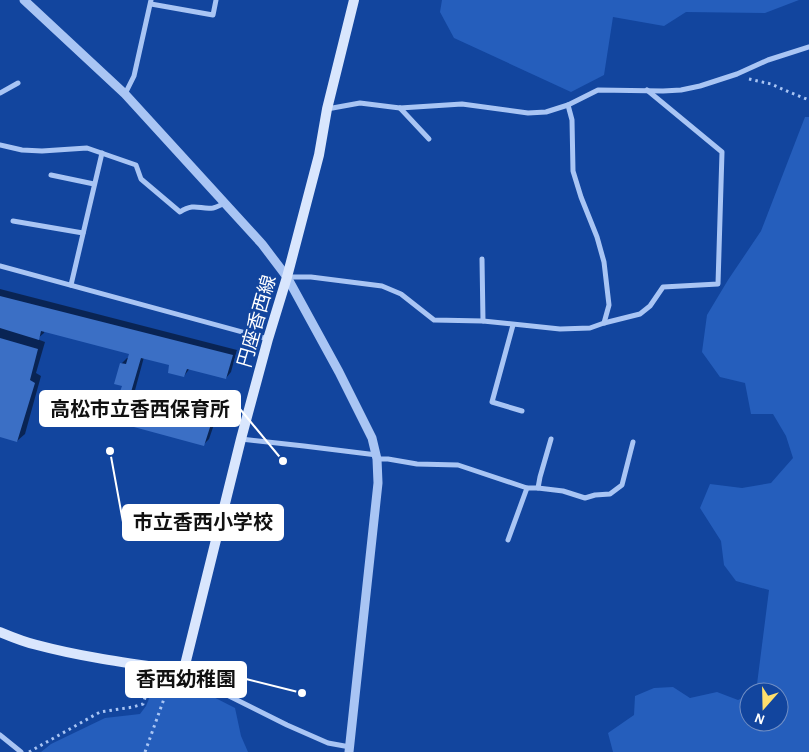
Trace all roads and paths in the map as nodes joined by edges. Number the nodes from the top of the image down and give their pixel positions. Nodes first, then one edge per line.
1 (24, 0) edge
2 (216, 0) edge
3 (354, 0) edge
4 (151, 2) edge
5 (809, 47) edge
6 (737, 74) junction
7 (18, 83) dead end
8 (647, 90) junction
9 (0, 93) edge
10 (125, 94) junction
11 (809, 100) edge
12 (568, 106) junction
13 (400, 108) junction
14 (327, 109) junction
15 (429, 139) dead end
16 (0, 145) edge
17 (102, 153) junction
18 (51, 175) dead end
19 (94, 184) junction
20 (225, 203) junction
21 (13, 221) dead end
22 (83, 233) junction
23 (482, 259) dead end
24 (0, 266) edge
25 (287, 277) junction
26 (71, 285) junction
27 (483, 322) junction
28 (604, 323) junction
29 (513, 325) junction
30 (268, 339) junction
31 (522, 411) dead end
32 (241, 439) junction
33 (551, 439) dead end
34 (633, 442) dead end
35 (377, 457) junction
36 (527, 488) junction
37 (538, 488) junction
38 (508, 540) dead end
39 (0, 632) edge
40 (154, 667) junction
41 (179, 672) junction
42 (0, 735) edge
43 (349, 750) edge
44 (21, 752) edge
45 (28, 752) edge
46 (145, 752) edge

1 - 10 street
2 - 4 street
3 - 14 main road, 円座香西線
4 - 10 street
5 - 6 street
6 - 8 street
6 - 11 path
7 - 9 street
8 - 12 street
8 - 28 street
10 - 20 street
12 - 13 street
12 - 28 street
13 - 14 street
13 - 15 street
14 - 25 main road, 円座香西線
16 - 17 street
17 - 19 street
17 - 20 street
18 - 19 street
19 - 22 street
20 - 25 street
21 - 22 street
22 - 26 street
23 - 27 street
24 - 26 street
25 - 27 street
25 - 30 main road, 円座香西線
25 - 35 street
26 - 30 street
27 - 29 street
28 - 29 street
29 - 31 street
30 - 32 main road, 円座香西線
32 - 35 street
32 - 41 main road, 円座香西線
33 - 37 street
34 - 37 street
35 - 36 street
35 - 43 street
36 - 37 street
36 - 38 street
39 - 40 main road
40 - 41 main road
40 - 45 path
41 - 43 street
41 - 46 path
42 - 44 street

